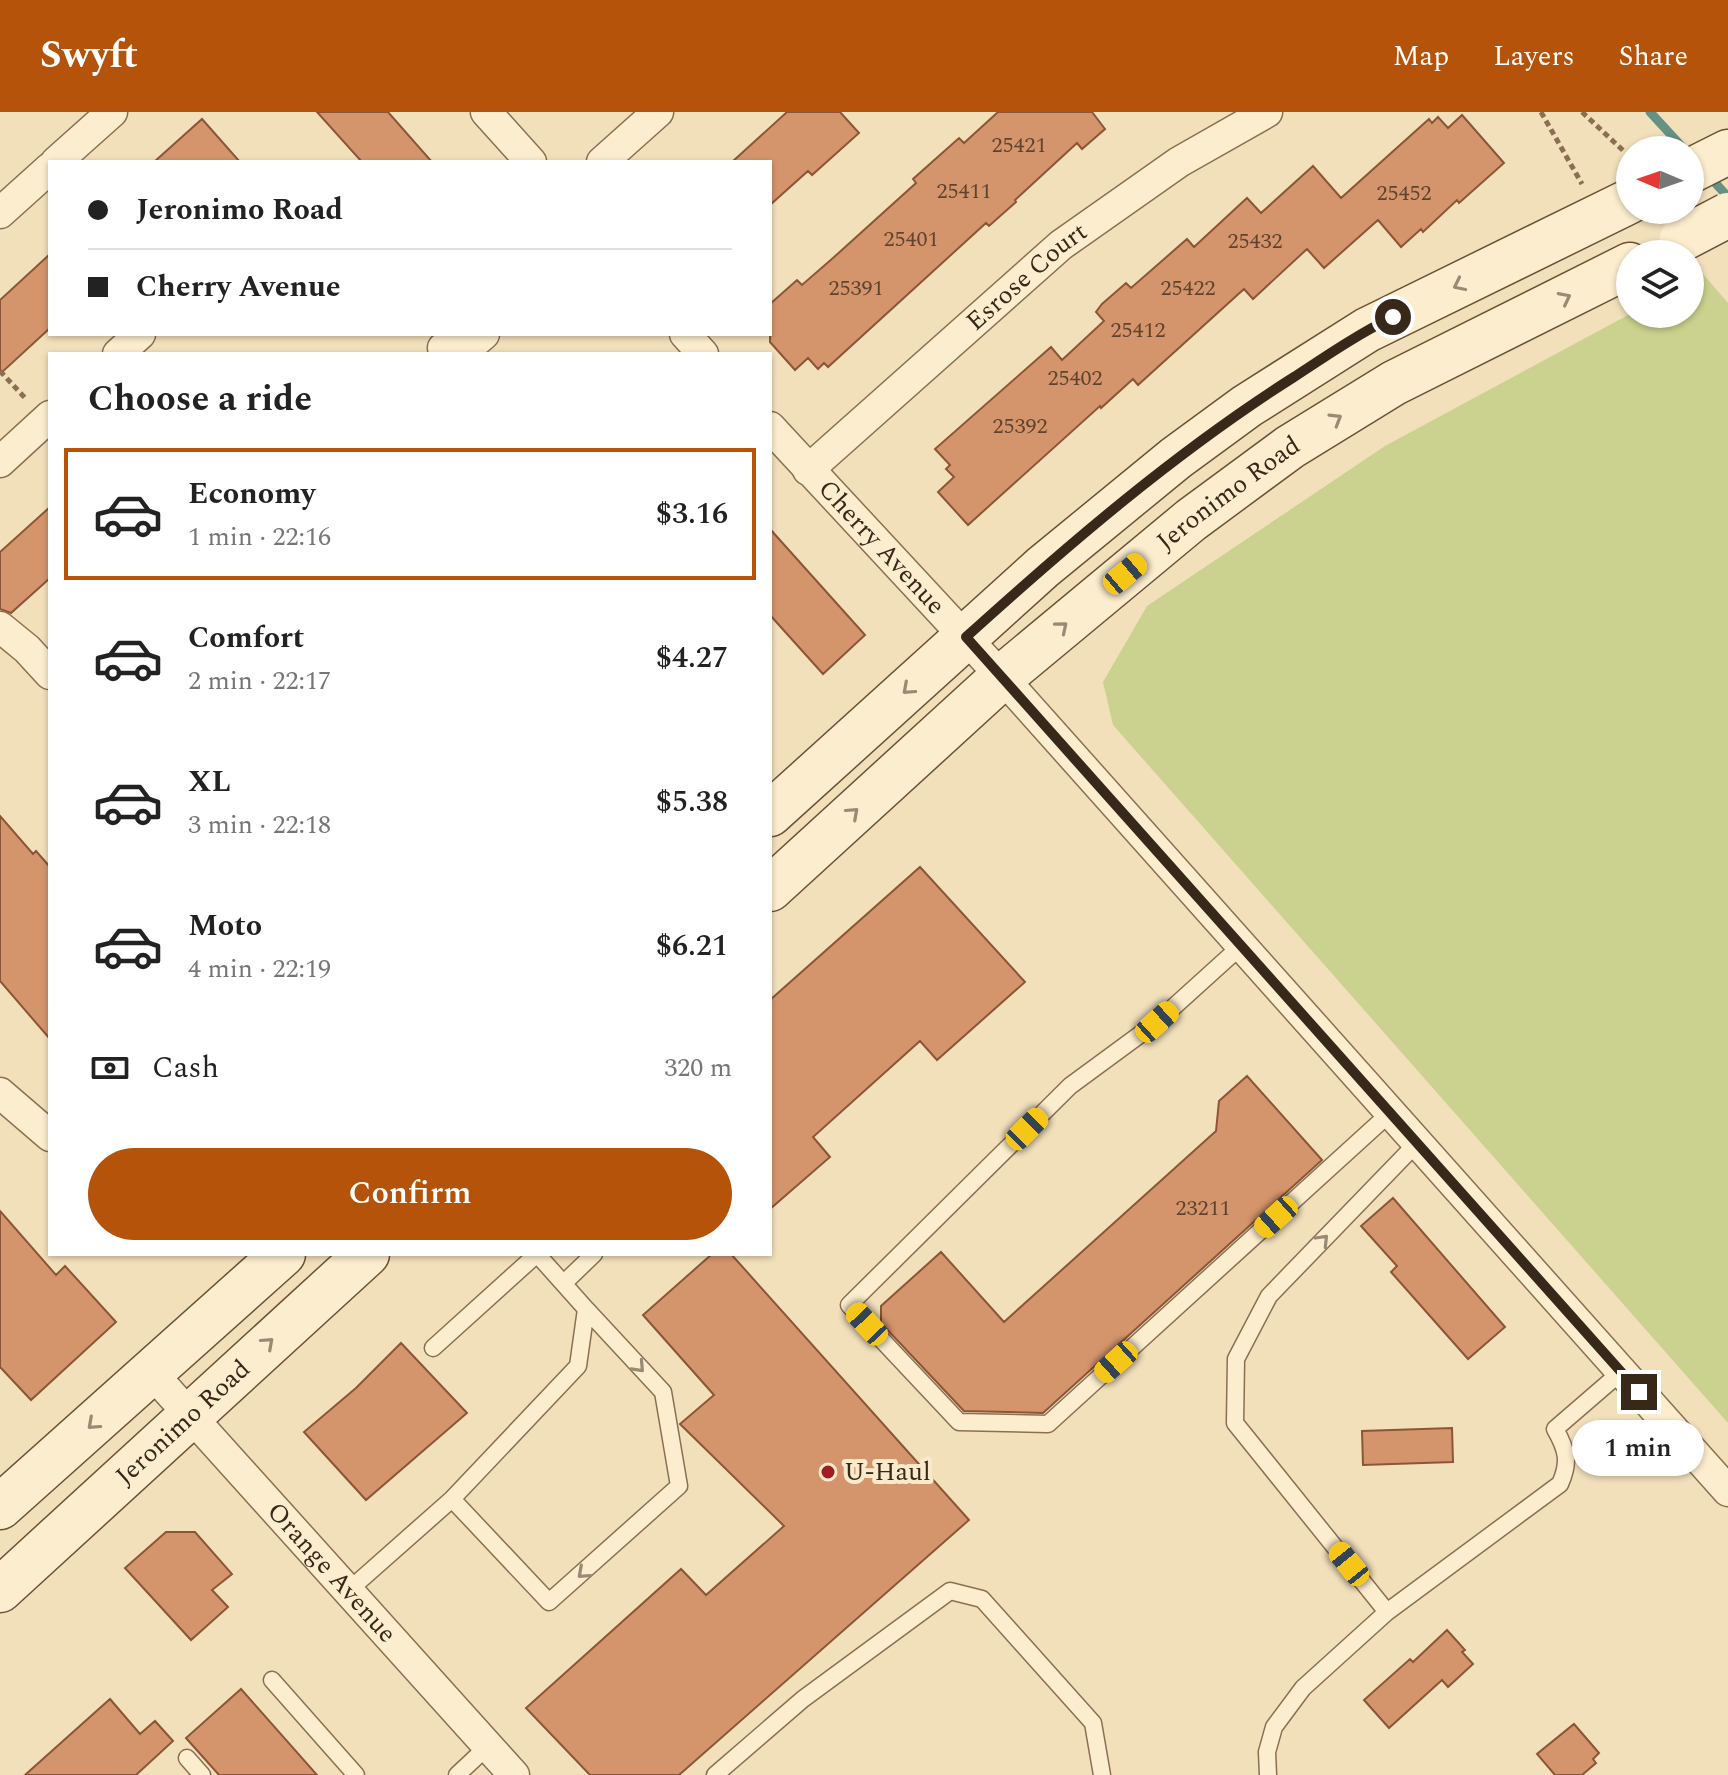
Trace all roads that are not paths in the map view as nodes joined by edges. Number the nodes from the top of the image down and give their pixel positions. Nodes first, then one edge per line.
1 (112, 112) edge
2 (486, 112) edge
3 (658, 112) edge
4 (1267, 112) edge
5 (1728, 152) edge
6 (58, 160) edge
7 (529, 160) edge
8 (604, 160) edge
9 (1704, 164) edge
10 (48, 170) edge
11 (1615, 208) edge
12 (0, 213) edge
13 (1728, 215) edge
14 (1679, 240) edge
15 (1616, 272) edge
16 (138, 336) edge
17 (482, 336) edge
18 (687, 336) edge
19 (442, 345) edge
20 (120, 352) edge
21 (701, 352) edge
22 (48, 418) edge
23 (772, 429) edge
24 (0, 462) edge
25 (808, 470) junction
26 (0, 627) edge
27 (966, 637) junction
28 (48, 672) edge
29 (1002, 677) junction
30 (772, 812) edge
31 (772, 887) edge
32 (1241, 946) junction
33 (0, 1093) edge
34 (1390, 1113) junction
35 (48, 1134) edge
36 (1417, 1143) junction
37 (281, 1256) edge
38 (365, 1256) edge
39 (535, 1256) edge
40 (539, 1256) edge
41 (592, 1256) edge
42 (564, 1283) junction
43 (586, 1309) junction
44 (433, 1348) dead end
45 (151, 1372) junction
46 (1621, 1372) junction
47 (190, 1415) junction
48 (1728, 1491) edge
49 (452, 1499) junction
50 (0, 1507) edge
51 (0, 1590) edge
52 (348, 1591) junction
53 (1387, 1612) junction
54 (272, 1680) dead end
55 (488, 1746) junction
56 (187, 1758) dead end
57 (202, 1775) edge
58 (356, 1775) edge
59 (457, 1775) edge
60 (514, 1775) edge
61 (715, 1775) edge
62 (1102, 1775) edge
63 (1268, 1775) edge

1 - 6 street
2 - 7 street
3 - 8 street
4 - 25 street, Esrose Court
5 - 9 main road
10 - 12 street
11 -> 27 main road
13 - 14 main road, bridge
29 -> 15 main road, Jeronimo Road
16 - 20 street
17 - 19 street
18 - 21 street
22 - 24 street
23 - 25 street, Cherry Avenue
25 - 27 street, Cherry Avenue
26 - 28 street
27 - 29 street, Cherry Avenue
27 -> 30 main road
31 -> 29 main road, Jeronimo Road
29 - 32 street, Cherry Avenue
32 - 34 street, Cherry Avenue
32 - 34 lane
33 - 35 street
34 - 36 street, Cherry Avenue
36 - 46 street, Cherry Avenue
53 -> 36 lane
37 - 45 main road
47 -> 38 main road, Jeronimo Road
39 - 44 lane
40 - 42 lane
41 - 42 lane
42 - 43 lane
43 - 49 lane
43 -> 49 lane
45 - 47 street, Orange Avenue
45 -> 50 main road
46 - 48 street, Cherry Avenue
46 - 53 lane
47 - 51 main road, Jeronimo Road
47 - 52 street, Orange Avenue
49 - 52 lane
52 - 55 street, Orange Avenue
53 - 63 lane
54 - 58 lane
55 - 59 lane
55 - 60 street, Orange Avenue
56 - 57 lane
61 - 62 lane

